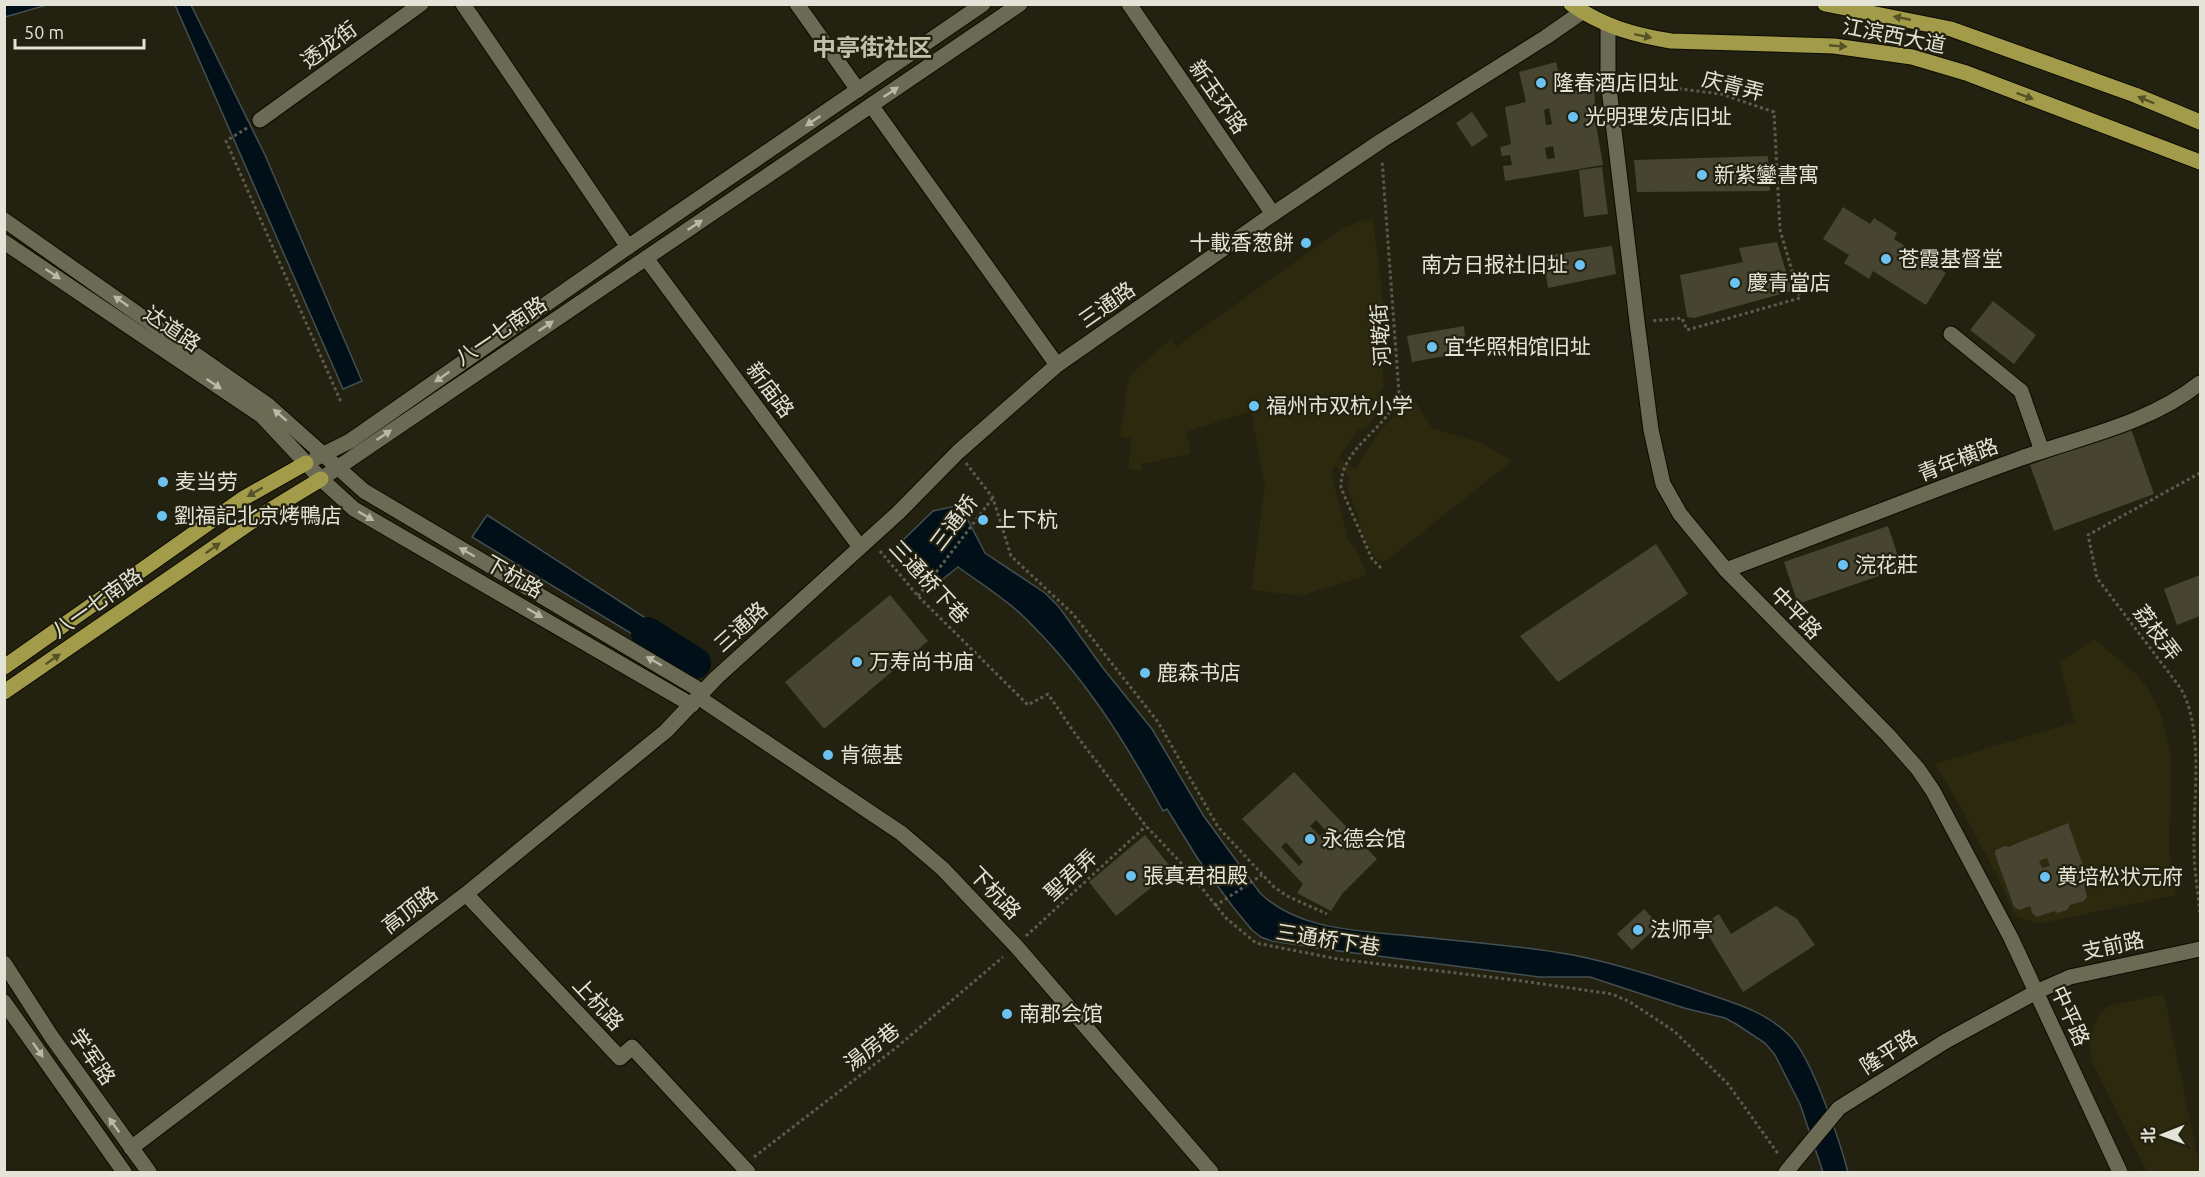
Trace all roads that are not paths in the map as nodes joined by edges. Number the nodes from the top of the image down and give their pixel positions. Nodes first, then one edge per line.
1 (422, 4) edge
2 (463, 4) edge
3 (797, 4) edge
4 (983, 4) edge
5 (1020, 4) edge
6 (1129, 4) edge
7 (1826, 4) edge
8 (1576, 8) edge
9 (1608, 26) junction
10 (858, 90) junction
11 (871, 105) junction
12 (260, 120) road end
13 (2200, 122) edge
14 (2200, 162) edge
15 (1273, 214) junction
16 (4, 220) edge
17 (4, 242) edge
18 (628, 247) junction
19 (646, 258) junction
20 (1951, 334) dead end
21 (1057, 365) junction
22 (2200, 382) edge
23 (2042, 451) junction
24 (322, 455) junction
25 (306, 463) junction
26 (336, 468) junction
27 (321, 479) junction
28 (864, 542) junction
29 (1726, 570) junction
30 (4, 667) edge
31 (7, 692) edge
32 (698, 698) junction
33 (466, 894) junction
34 (2200, 949) edge
35 (4, 963) edge
36 (2036, 992) junction
37 (4, 1002) edge
38 (131, 1148) junction
39 (745, 1169) edge
40 (1787, 1171) edge
41 (124, 1173) edge
42 (149, 1173) edge
43 (1211, 1173) edge
44 (2120, 1173) edge

1 - 12 street, 透龙街
2 - 18 street
3 - 10 street
4 - 10 street, 八一七南路
11 -> 5 street, 八一七南路
6 - 15 street, 新玉环路
13 -> 7 main road, 江滨西大道
8 - 9 main road, 江滨西大道
8 - 15 street, 三通路
9 -> 14 main road, 江滨西大道
9 - 29 street, 中平路
10 -> 18 street, 八一七南路
19 -> 11 street, 八一七南路
11 - 21 street
15 - 21 street, 三通路
24 -> 16 street, 下杭路
17 -> 25 street, 达道路
18 -> 24 street, 八一七南路
26 -> 19 street, 八一七南路
19 - 28 street, 新庙路
20 - 23 street
21 - 28 street, 三通路
22 - 23 street, 青年横路
23 - 29 street, 青年横路
24 - 25 street, 八一七南路
24 - 26 street, 下杭路
25 - 27 street, 达道路
25 -> 30 main road, 八一七南路
26 - 27 street, 八一七南路
32 -> 26 street, 下杭路
31 -> 27 main road, 八一七南路
27 -> 32 street, 下杭路
28 - 32 street, 三通路
29 - 36 street, 中平路
32 - 33 street, 高顶路
32 - 43 street, 下杭路
33 - 38 street, 高顶路
33 - 39 street, 上杭路
34 - 36 street, 支前路
38 -> 35 street, 学军路
36 - 40 street, 隆平路
36 - 44 street, 中平路
37 -> 41 street, 学军路
38 - 42 street, 学军路

